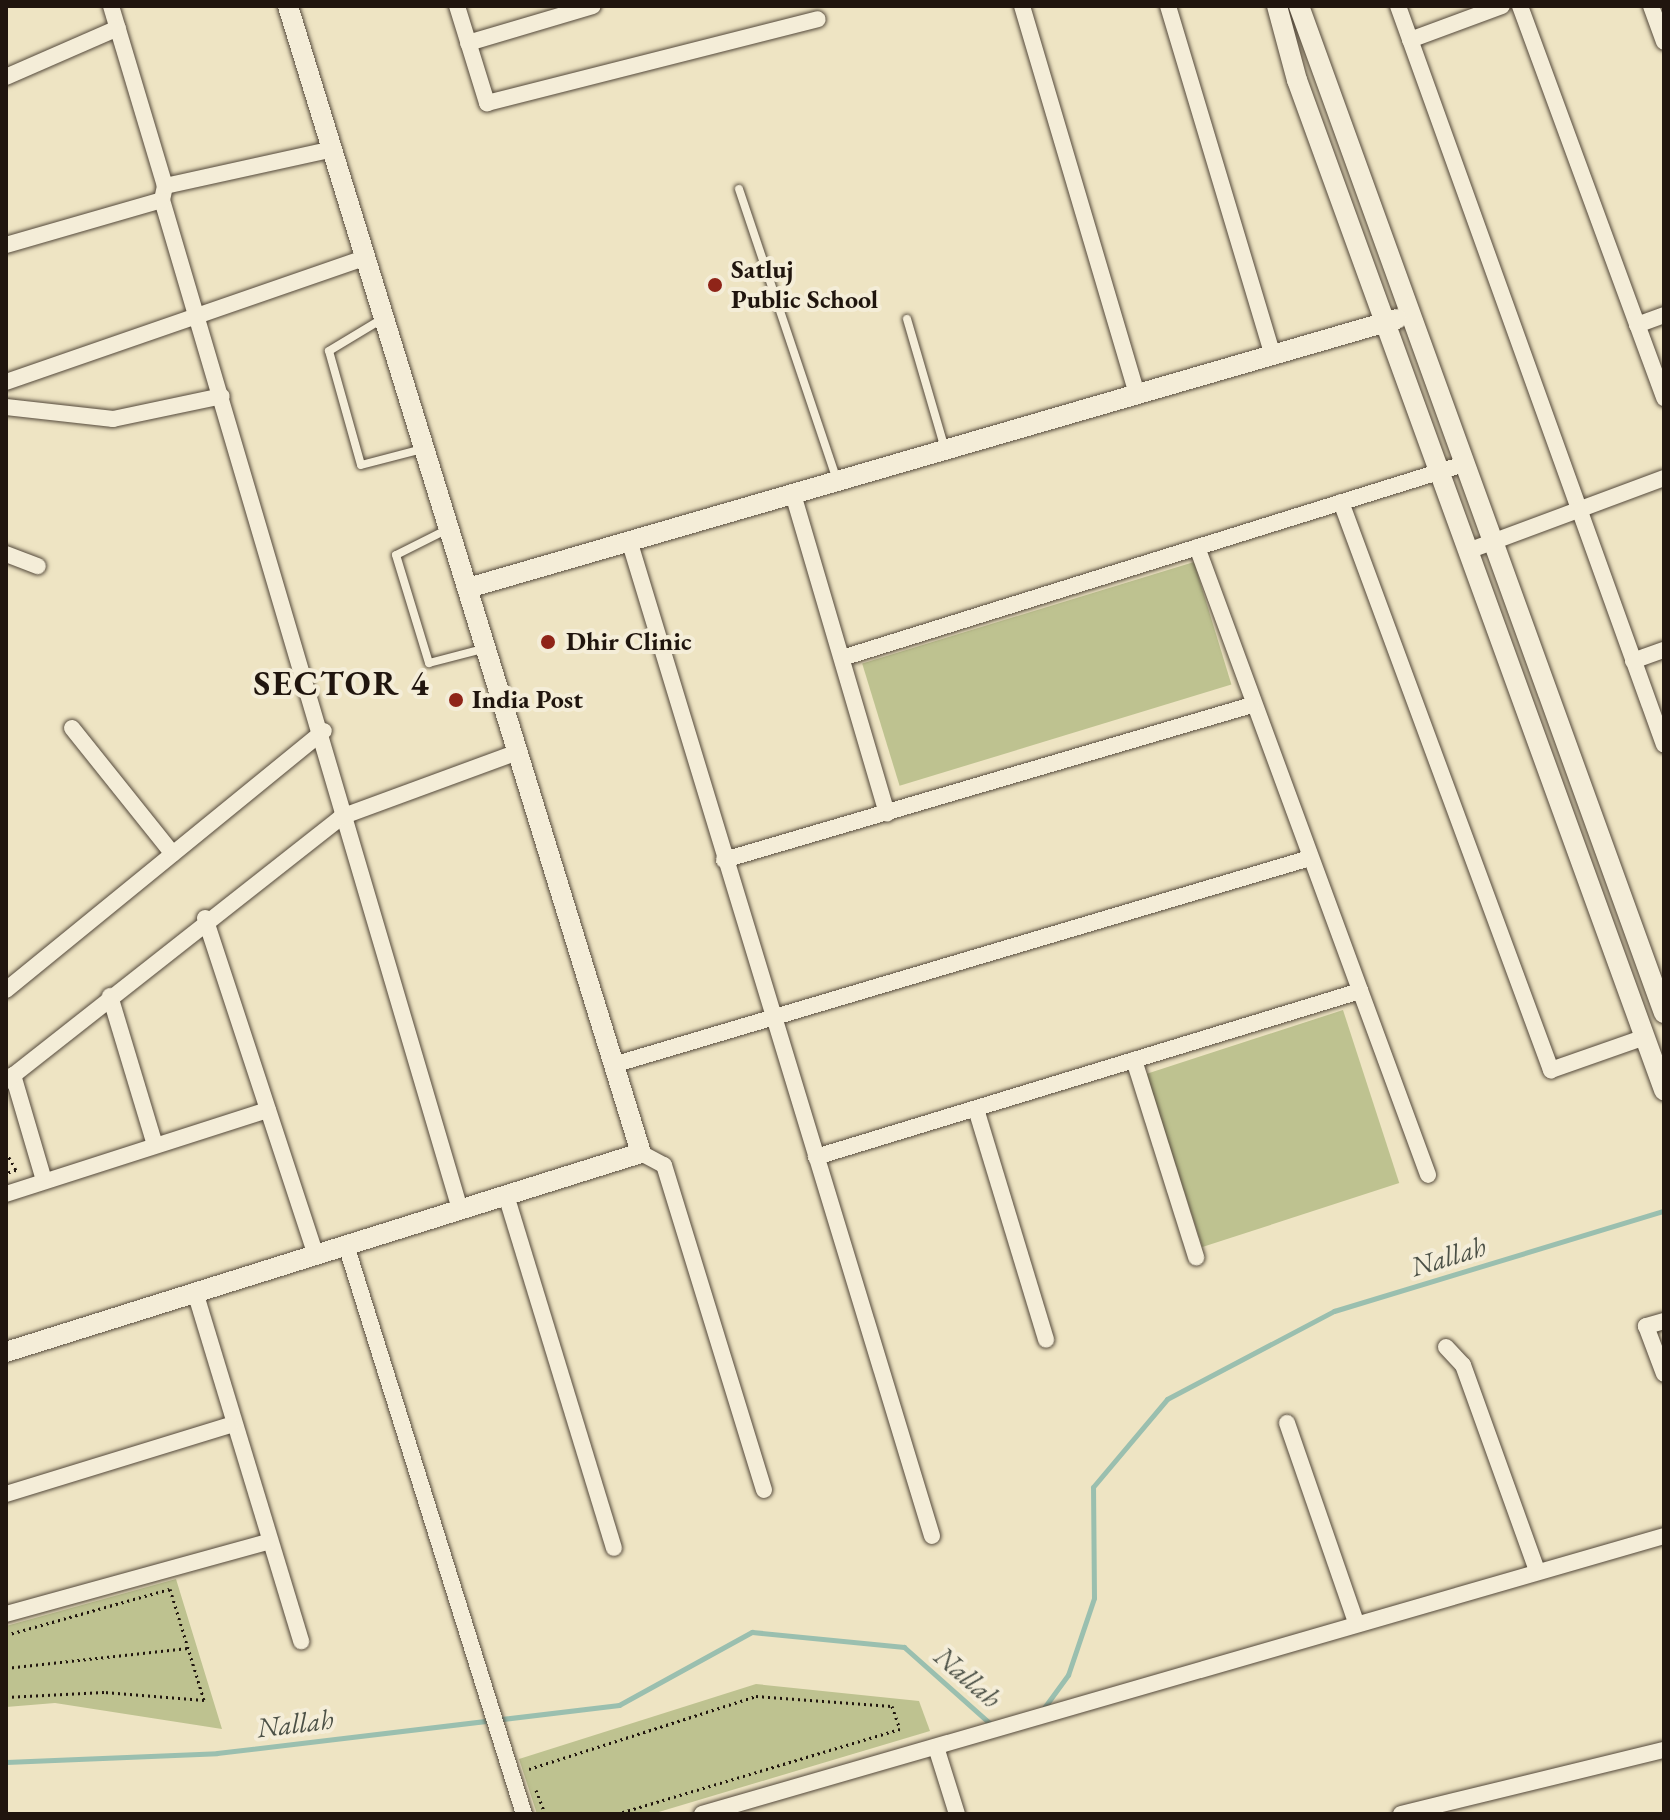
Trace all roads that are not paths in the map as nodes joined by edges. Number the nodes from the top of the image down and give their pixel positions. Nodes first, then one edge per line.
1 (111, 6) edge
2 (288, 6) edge
3 (457, 6) edge
4 (593, 6) edge
5 (1022, 6) edge
6 (1168, 6) edge
7 (1277, 6) edge
8 (1299, 6) edge
9 (1398, 6) edge
10 (1502, 6) edge
11 (1520, 6) edge
12 (1651, 6) edge
13 (818, 19) dead end
14 (118, 28) junction
15 (1410, 40) junction
16 (1664, 42) edge
17 (468, 43) junction
18 (6, 77) edge
19 (333, 149) junction
20 (739, 189) dead end
21 (164, 193) junction
22 (6, 245) edge
23 (364, 258) junction
24 (197, 315) junction
25 (1664, 315) edge
26 (1407, 316) junction
27 (383, 319) junction
28 (907, 319) dead end
29 (1385, 322) junction
30 (1637, 325) junction
31 (1273, 355) junction
32 (6, 382) edge
33 (1137, 394) junction
34 (222, 396) junction
35 (1664, 398) edge
36 (6, 407) edge
37 (424, 448) junction
38 (945, 450) junction
39 (1461, 465) junction
40 (1439, 472) junction
41 (1664, 478) edge
42 (837, 481) junction
43 (793, 494) junction
44 (1341, 502) junction
45 (1576, 511) junction
46 (449, 529) junction
47 (629, 540) junction
48 (1490, 543) junction
49 (1197, 547) junction
50 (1468, 551) junction
51 (6, 554) edge
52 (38, 566) dead end
53 (468, 588) junction
54 (486, 648) junction
55 (1664, 650) edge
56 (842, 658) junction
57 (1633, 661) junction
58 (1252, 705) junction
59 (72, 728) dead end
60 (324, 731) junction
61 (1664, 745) edge
62 (518, 752) junction
63 (887, 813) junction
64 (341, 817) junction
65 (173, 854) junction
66 (1310, 858) junction
67 (724, 860) junction
68 (205, 918) junction
69 (6, 990) edge
70 (1360, 991) junction
71 (110, 996) junction
72 (1664, 1013) edge
73 (773, 1017) junction
74 (1645, 1037) junction
75 (1134, 1060) junction
76 (613, 1065) junction
77 (10, 1078) edge
78 (1664, 1090) edge
79 (976, 1109) junction
80 (268, 1110) junction
81 (155, 1145) junction
82 (641, 1153) junction
83 (816, 1157) junction
84 (1428, 1175) dead end
85 (44, 1180) junction
86 (6, 1194) edge
87 (506, 1195) junction
88 (460, 1209) junction
89 (346, 1245) junction
90 (316, 1255) junction
91 (1196, 1257) dead end
92 (196, 1295) junction
93 (1664, 1321) edge
94 (1046, 1340) dead end
95 (1446, 1347) dead end
96 (6, 1352) edge
97 (1664, 1374) edge
98 (1287, 1423) dead end
99 (230, 1425) junction
100 (764, 1490) dead end
101 (6, 1494) edge
102 (932, 1536) dead end
103 (1664, 1536) edge
104 (268, 1542) junction
105 (614, 1548) dead end
106 (1537, 1571) junction
107 (6, 1614) edge
108 (1356, 1622) junction
109 (301, 1641) dead end
110 (936, 1747) junction
111 (1664, 1750) edge
112 (524, 1814) edge
113 (702, 1814) edge
114 (957, 1814) edge
115 (1401, 1814) edge

1 - 14 street
2 - 19 street
3 - 17 street
4 - 17 street
5 - 33 street
6 - 31 street
7 - 29 street
8 - 26 street
9 - 15 street
10 - 15 street
11 - 30 street
12 - 16 street
13 - 17 street
14 - 18 street
14 - 21 street
15 - 45 street
19 - 21 street
19 - 23 street
20 - 42 lane
21 - 22 street
21 - 24 street
23 - 24 street
23 - 27 street
24 - 32 street
24 - 34 street
25 - 30 street
26 - 29 street
26 - 39 street
27 - 37 street
27 - 37 lane
28 - 38 lane
29 - 31 street
29 - 40 street
30 - 35 street
31 - 33 street
33 - 38 street
34 - 36 street
34 - 60 street
37 - 46 street
38 - 42 street
39 - 40 street
39 - 48 street
40 - 44 street
40 - 50 street
41 - 45 street
42 - 43 street
43 - 47 street
43 - 56 street
44 - 49 street
44 - 74 street
45 - 48 street
45 - 57 street
46 - 53 street
46 - 54 lane
47 - 53 street
47 - 67 street
48 - 50 street
48 - 72 street
49 - 56 street
49 - 58 street
50 - 74 street
51 - 52 street
53 - 54 street
54 - 62 street
55 - 57 street
56 - 63 street
57 - 61 street
58 - 63 street
58 - 66 street
59 - 65 street
60 - 64 street
60 - 65 street
62 - 64 street
62 - 76 street
63 - 67 street
64 - 68 street
64 - 88 street
65 - 69 street
66 - 70 street
66 - 73 street
67 - 73 street
68 - 71 street
68 - 80 street
70 - 75 street
70 - 84 street
71 - 77 street
71 - 81 street
73 - 76 street
73 - 83 street
74 - 78 street
75 - 79 street
75 - 91 street
76 - 82 street
77 - 85 street
79 - 83 street
79 - 94 street
80 - 81 street
80 - 90 street
81 - 85 street
82 - 87 street
82 - 100 street
83 - 102 street
85 - 86 street
87 - 88 street
87 - 105 street
88 - 89 street
89 - 90 street
89 - 112 street
90 - 92 street
92 - 96 street
92 - 99 street
93 - 97 street
95 - 106 street
98 - 108 street
99 - 101 street
99 - 104 street
103 - 106 street
104 - 107 street
104 - 109 street
106 - 108 street
108 - 110 street
110 - 113 street
110 - 114 street
111 - 115 street

